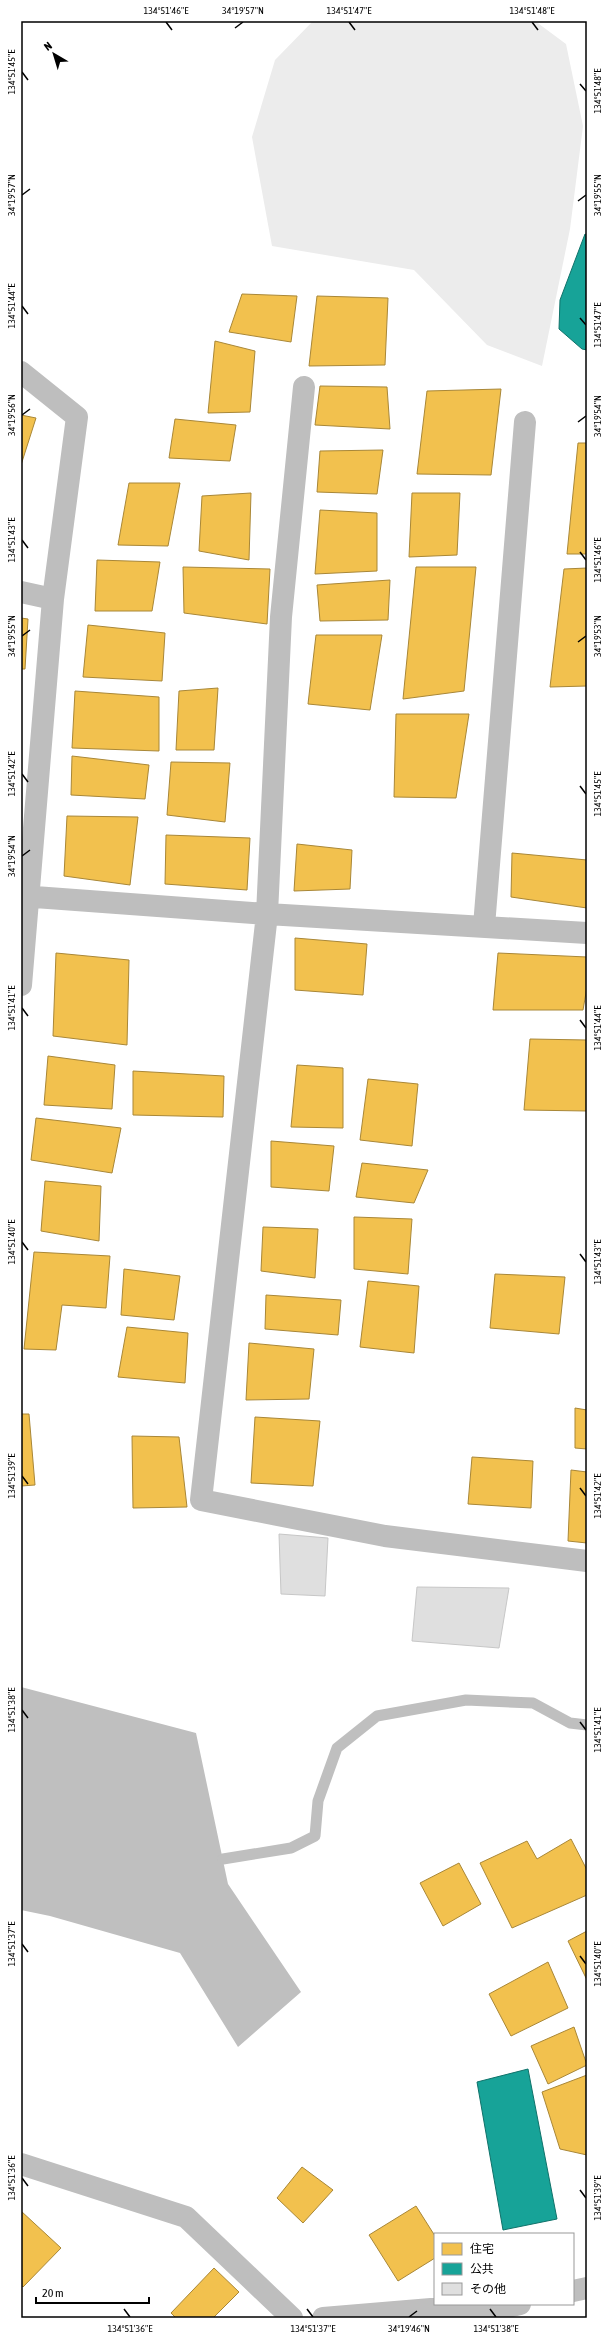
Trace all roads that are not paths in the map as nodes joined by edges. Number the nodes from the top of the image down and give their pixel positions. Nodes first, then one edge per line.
1 (21, 372) edge
2 (304, 387) dead end
3 (525, 422) dead end
4 (21, 592) edge
5 (53, 599) junction
6 (24, 896) edge
7 (267, 914) junction
8 (484, 926) junction
9 (587, 933) edge
10 (21, 985) edge
11 (587, 1560) edge
12 (21, 2164) edge
13 (587, 2288) edge
14 (574, 2291) edge
15 (516, 2305) edge
16 (428, 2314) edge
17 (292, 2318) edge
18 (323, 2318) edge
19 (407, 2318) edge

1 - 5 street
2 - 7 street
3 - 8 street
4 - 5 street
5 - 6 street
6 - 7 street
6 - 10 street
7 - 8 street
7 - 11 street
8 - 9 street
12 - 17 street
13 - 14 street
15 - 16 street
16 - 18 street
16 - 19 street

